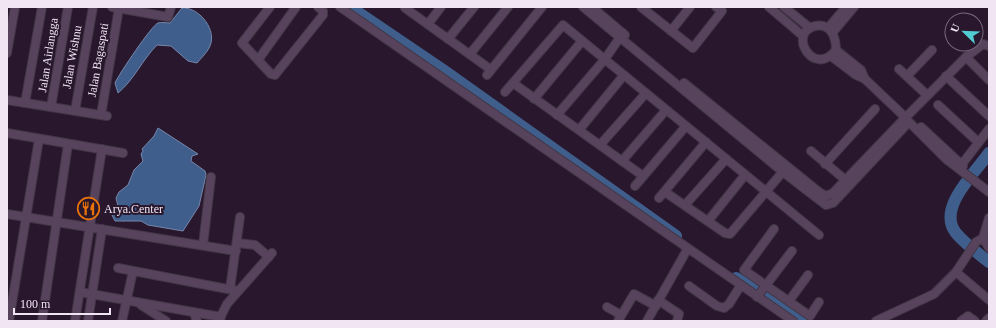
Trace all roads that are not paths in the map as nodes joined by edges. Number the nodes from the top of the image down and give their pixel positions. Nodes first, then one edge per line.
1 (15, 7) edge
2 (42, 7) edge
3 (68, 7) edge
4 (93, 7) edge
5 (171, 7) edge
6 (270, 7) edge
7 (296, 7) edge
8 (318, 7) edge
9 (340, 7) edge
10 (442, 7) edge
11 (474, 7) edge
12 (508, 7) edge
13 (542, 7) edge
14 (583, 7) edge
15 (592, 7) edge
16 (690, 7) edge
17 (716, 7) edge
18 (768, 7) edge
19 (784, 7) edge
20 (846, 7) edge
21 (854, 7) edge
22 (115, 8) edge
23 (405, 8) edge
24 (647, 9) edge
25 (428, 24) junction
26 (810, 28) junction
27 (830, 30) junction
28 (672, 31) junction
29 (622, 35) junction
30 (803, 36) junction
31 (448, 39) junction
32 (582, 40) junction
33 (989, 46) edge
34 (932, 50) dead end
35 (7, 53) edge
36 (834, 53) junction
37 (470, 54) junction
38 (966, 57) junction
39 (604, 59) junction
40 (258, 60) junction
41 (899, 69) dead end
42 (624, 75) junction
43 (907, 76) junction
44 (946, 76) junction
45 (989, 80) edge
46 (513, 83) junction
47 (505, 92) dead end
48 (646, 93) junction
49 (927, 95) junction
50 (534, 99) junction
51 (7, 100) edge
52 (25, 103) junction
53 (938, 105) dead end
54 (51, 107) junction
55 (875, 109) dead end
56 (666, 110) junction
57 (75, 111) junction
58 (557, 115) junction
59 (989, 116) edge
60 (908, 119) junction
61 (686, 126) junction
62 (579, 130) junction
63 (989, 130) edge
64 (7, 134) edge
65 (39, 139) junction
66 (706, 142) junction
67 (978, 142) junction
68 (68, 144) junction
69 (600, 145) junction
70 (102, 149) junction
71 (811, 151) dead end
72 (123, 152) dead end
73 (726, 159) junction
74 (622, 161) junction
75 (825, 164) junction
76 (786, 169) junction
77 (962, 169) junction
78 (745, 175) junction
79 (643, 176) junction
80 (211, 177) dead end
81 (977, 180) junction
82 (848, 182) junction
83 (635, 186) dead end
84 (989, 186) edge
85 (767, 191) junction
86 (989, 192) edge
87 (685, 205) junction
88 (7, 214) edge
89 (26, 217) junction
90 (240, 217) dead end
91 (989, 218) edge
92 (708, 221) junction
93 (56, 222) junction
94 (90, 227) junction
95 (102, 229) junction
96 (774, 230) dead end
97 (819, 235) dead end
98 (979, 240) junction
99 (203, 246) junction
100 (236, 247) junction
101 (688, 248) junction
102 (989, 248) edge
103 (792, 251) dead end
104 (118, 268) dead end
105 (133, 271) junction
106 (956, 272) junction
107 (808, 276) dead end
108 (741, 285) junction
109 (689, 286) dead end
110 (765, 286) junction
111 (234, 290) junction
112 (80, 292) junction
113 (92, 294) junction
114 (758, 295) junction
115 (126, 300) junction
116 (989, 300) edge
117 (789, 301) junction
118 (137, 302) junction
119 (819, 302) dead end
120 (657, 303) junction
121 (165, 307) junction
122 (607, 308) dead end
123 (197, 317) edge
124 (620, 318) edge
125 (989, 318) edge
126 (164, 319) edge
127 (220, 319) edge
128 (9, 321) edge
129 (42, 321) edge
130 (75, 321) edge
131 (88, 321) edge
132 (122, 321) edge
133 (647, 321) edge
134 (677, 321) edge
135 (793, 321) edge
136 (876, 321) edge
137 (961, 321) edge
138 (975, 321) edge
139 (986, 321) edge

1 - 35 street
2 - 52 street
3 - 54 street, Jalan Airlangga
4 - 57 street, Jalan Wishnu
5 - 22 street
6 - 40 street
7 - 40 street
8 - 40 street
9 - 101 street
10 - 25 street
11 - 31 street
12 - 37 street
13 - 37 street
14 - 29 street
15 - 29 street
16 - 28 street
17 - 28 street
18 - 30 street
19 - 26 street
20 - 27 street
21 - 27 street
22 - 57 street, Jalan Bagaspati
23 - 25 street
24 - 28 street
25 - 31 street
26 - 27 street
26 - 30 street
27 - 36 street
29 - 39 street
29 - 76 street
30 - 36 street
31 - 37 street
32 - 39 street
32 - 46 street
32 - 50 street
33 - 38 street
34 - 43 street
36 - 60 street
38 - 44 street
38 - 45 street
39 - 42 street
39 - 58 street
41 - 43 street
42 - 48 street
42 - 62 street
43 - 49 street
44 - 49 street
44 - 59 street
46 - 47 street
46 - 50 street
48 - 56 street
48 - 69 street
49 - 60 street
50 - 58 street
51 - 52 street
52 - 54 street
53 - 67 street
54 - 57 street
55 - 75 street
56 - 61 street
56 - 74 street
58 - 62 street
60 - 77 street
60 - 82 street
61 - 66 street
61 - 79 street
62 - 69 street
63 - 67 street
64 - 65 street
65 - 68 street
65 - 89 street
66 - 73 street
66 - 87 street
67 - 77 street
68 - 70 street
68 - 93 street
69 - 74 street
70 - 72 street
70 - 94 street
71 - 75 street
73 - 78 street
73 - 87 street
74 - 79 street
75 - 82 street
76 - 82 street
76 - 85 street
77 - 81 street
78 - 85 street
78 - 92 street
79 - 83 street
80 - 99 street
81 - 84 street
81 - 86 street
85 - 92 street
85 - 97 street
87 - 92 street
88 - 89 street
89 - 93 street
89 - 128 street
90 - 100 street
91 - 98 street
93 - 94 street
93 - 129 street
94 - 95 street
94 - 112 street
95 - 99 street
95 - 113 street
96 - 110 street
98 - 102 street
98 - 106 street
99 - 100 street
100 - 111 street
100 - 111 street
101 - 108 street
101 - 120 street
103 - 110 street
104 - 105 street
105 - 111 street
105 - 115 street
106 - 116 street
106 - 136 street
107 - 117 street
108 - 109 street
108 - 114 street
110 - 114 street
110 - 117 street
111 - 127 street
112 - 113 street
112 - 130 street
113 - 115 street
113 - 131 street
114 - 135 street
115 - 118 street
115 - 132 street
117 - 119 street
118 - 121 street
118 - 126 street
120 - 124 street
120 - 133 street
120 - 134 street
121 - 123 street
121 - 126 street
122 - 124 street
123 - 127 street
125 - 139 street
137 - 138 street

